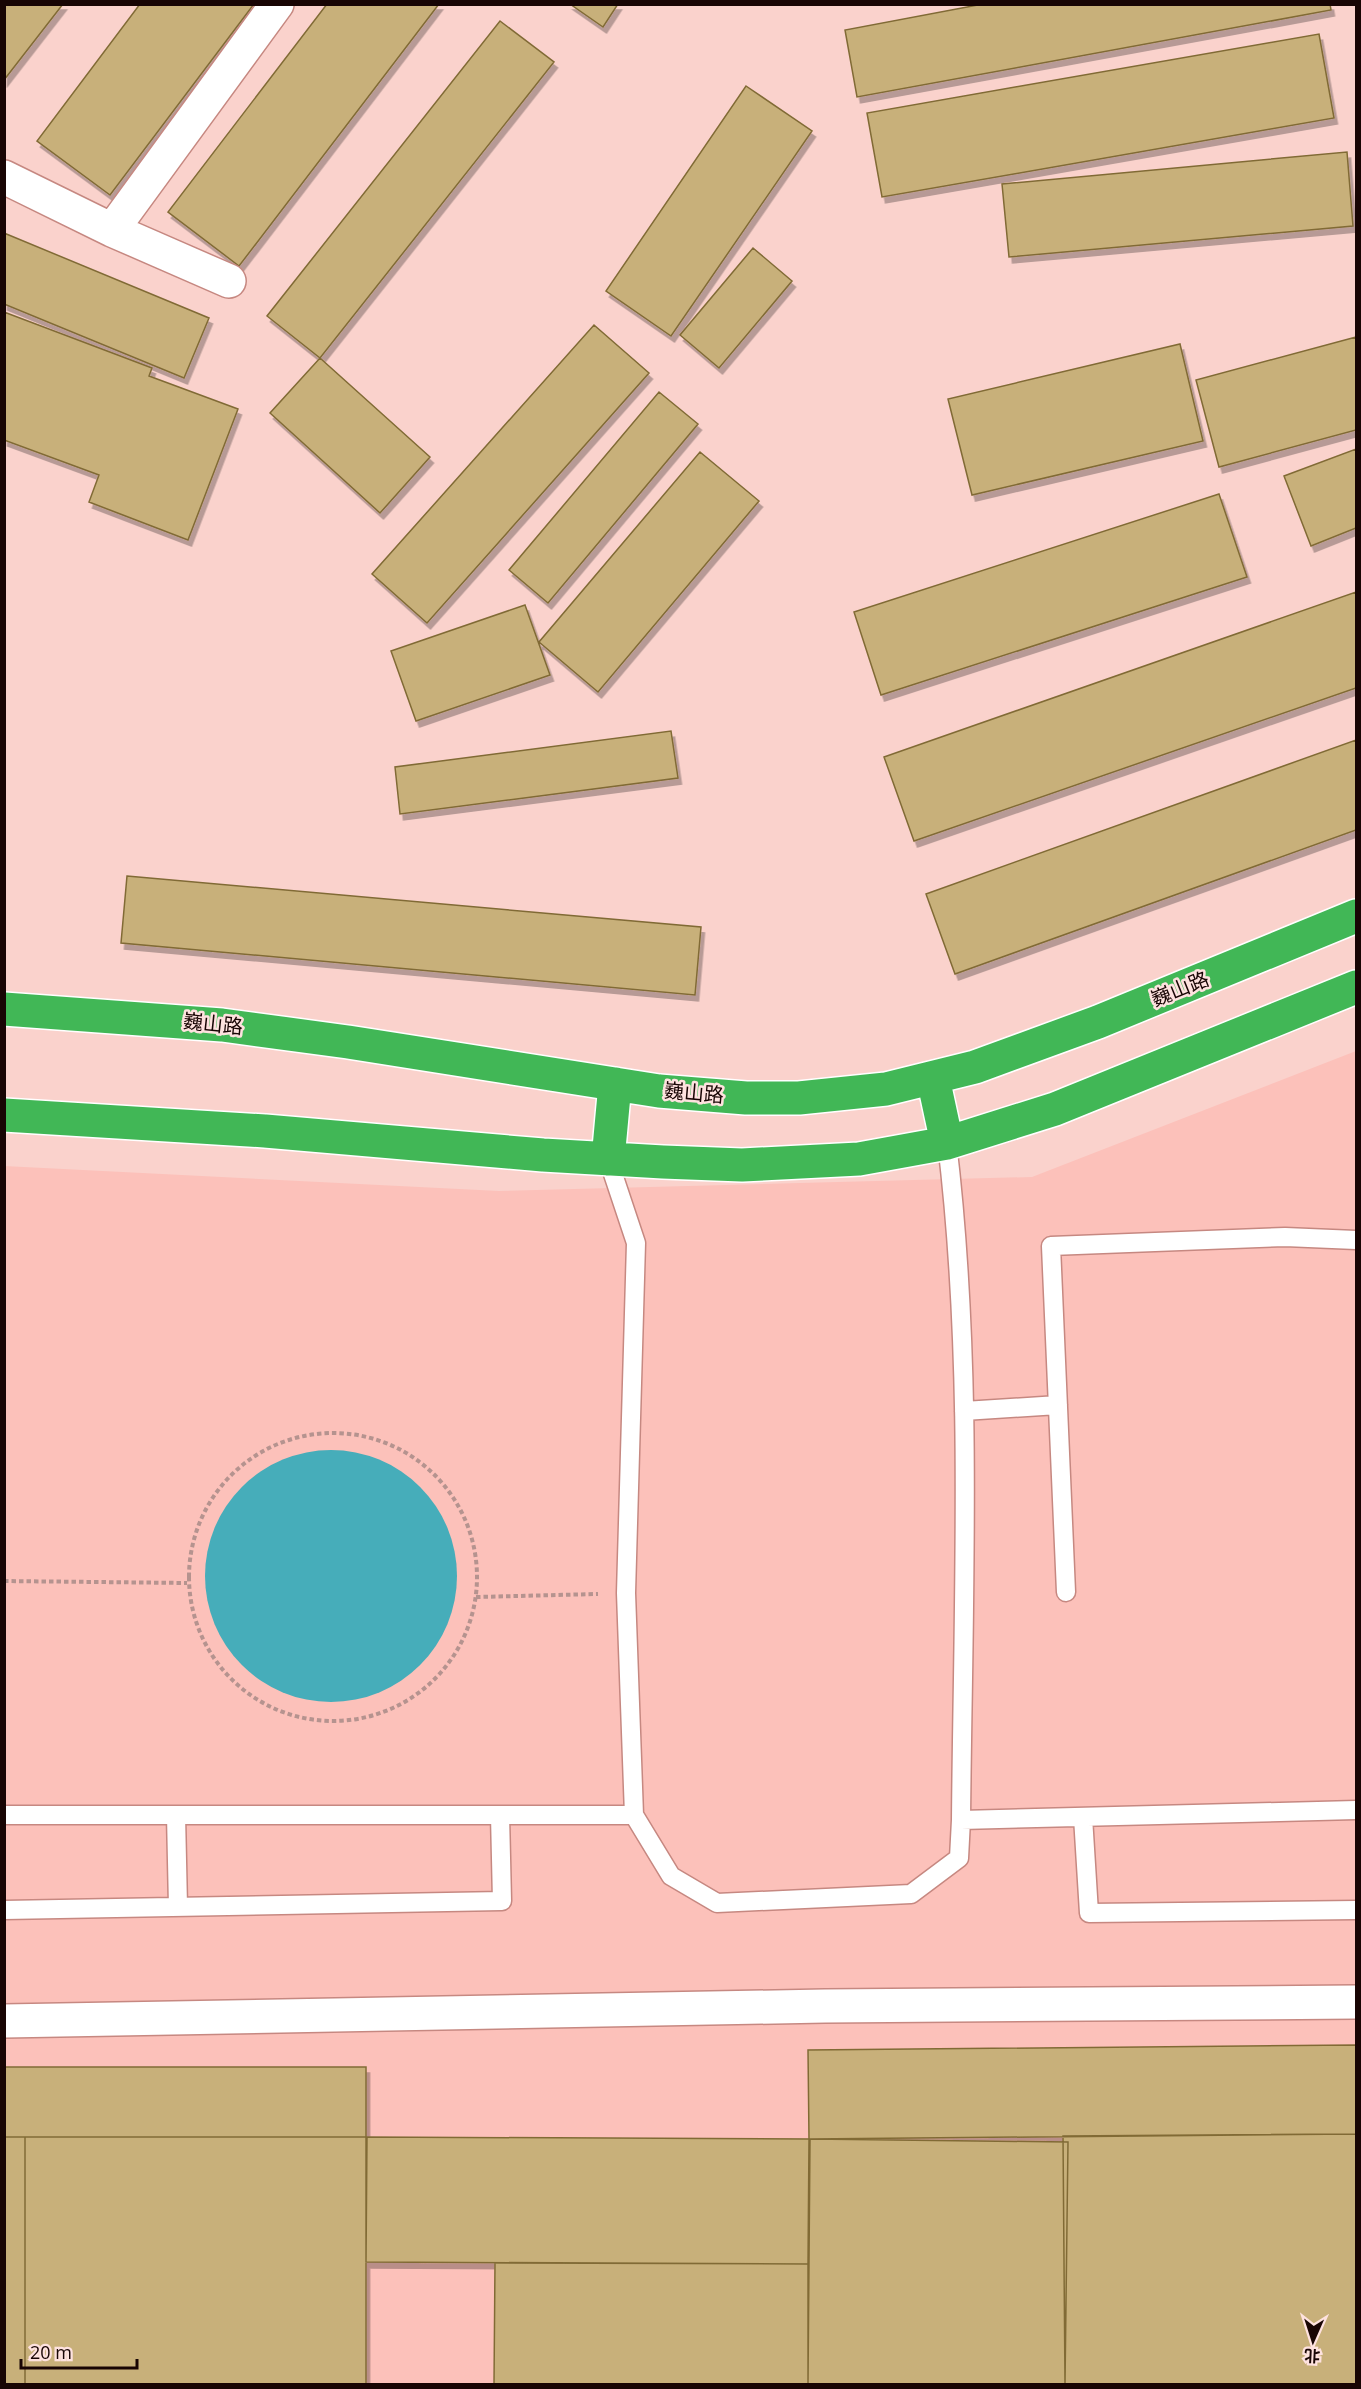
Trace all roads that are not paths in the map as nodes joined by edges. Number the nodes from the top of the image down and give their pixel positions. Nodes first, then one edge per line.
1 (277, 4) edge
2 (4, 177) edge
3 (112, 230) junction
4 (229, 280) dead end
5 (1356, 916) edge
6 (1356, 987) edge
7 (4, 1009) edge
8 (933, 1078) junction
9 (615, 1084) junction
10 (4, 1115) edge
11 (946, 1143) junction
12 (608, 1159) junction
13 (1356, 1240) edge
14 (1058, 1405) junction
15 (964, 1412) junction
16 (1066, 1592) dead end
17 (1356, 1810) edge
18 (4, 1815) edge
19 (176, 1815) junction
20 (500, 1815) junction
21 (634, 1815) junction
22 (1083, 1817) junction
23 (961, 1820) junction
24 (178, 1907) junction
25 (4, 1910) edge
26 (1356, 1910) edge
27 (1356, 2002) edge
28 (4, 2021) edge

1 - 3 street
2 - 3 street
3 - 4 street
5 - 8 highway, 巍山路
6 - 11 highway
7 - 9 highway, 巍山路
8 - 9 highway, 巍山路
8 - 11 highway
9 - 12 highway
10 - 12 highway
11 - 12 highway
11 - 15 lane
12 - 21 lane
13 - 14 lane
14 - 15 lane
14 - 16 lane
15 - 23 lane
17 - 22 lane
18 - 19 lane
19 - 20 lane
19 - 24 lane
20 - 21 lane
20 - 24 lane
21 - 23 lane
22 - 23 lane
22 - 26 lane
24 - 25 lane
27 - 28 street

